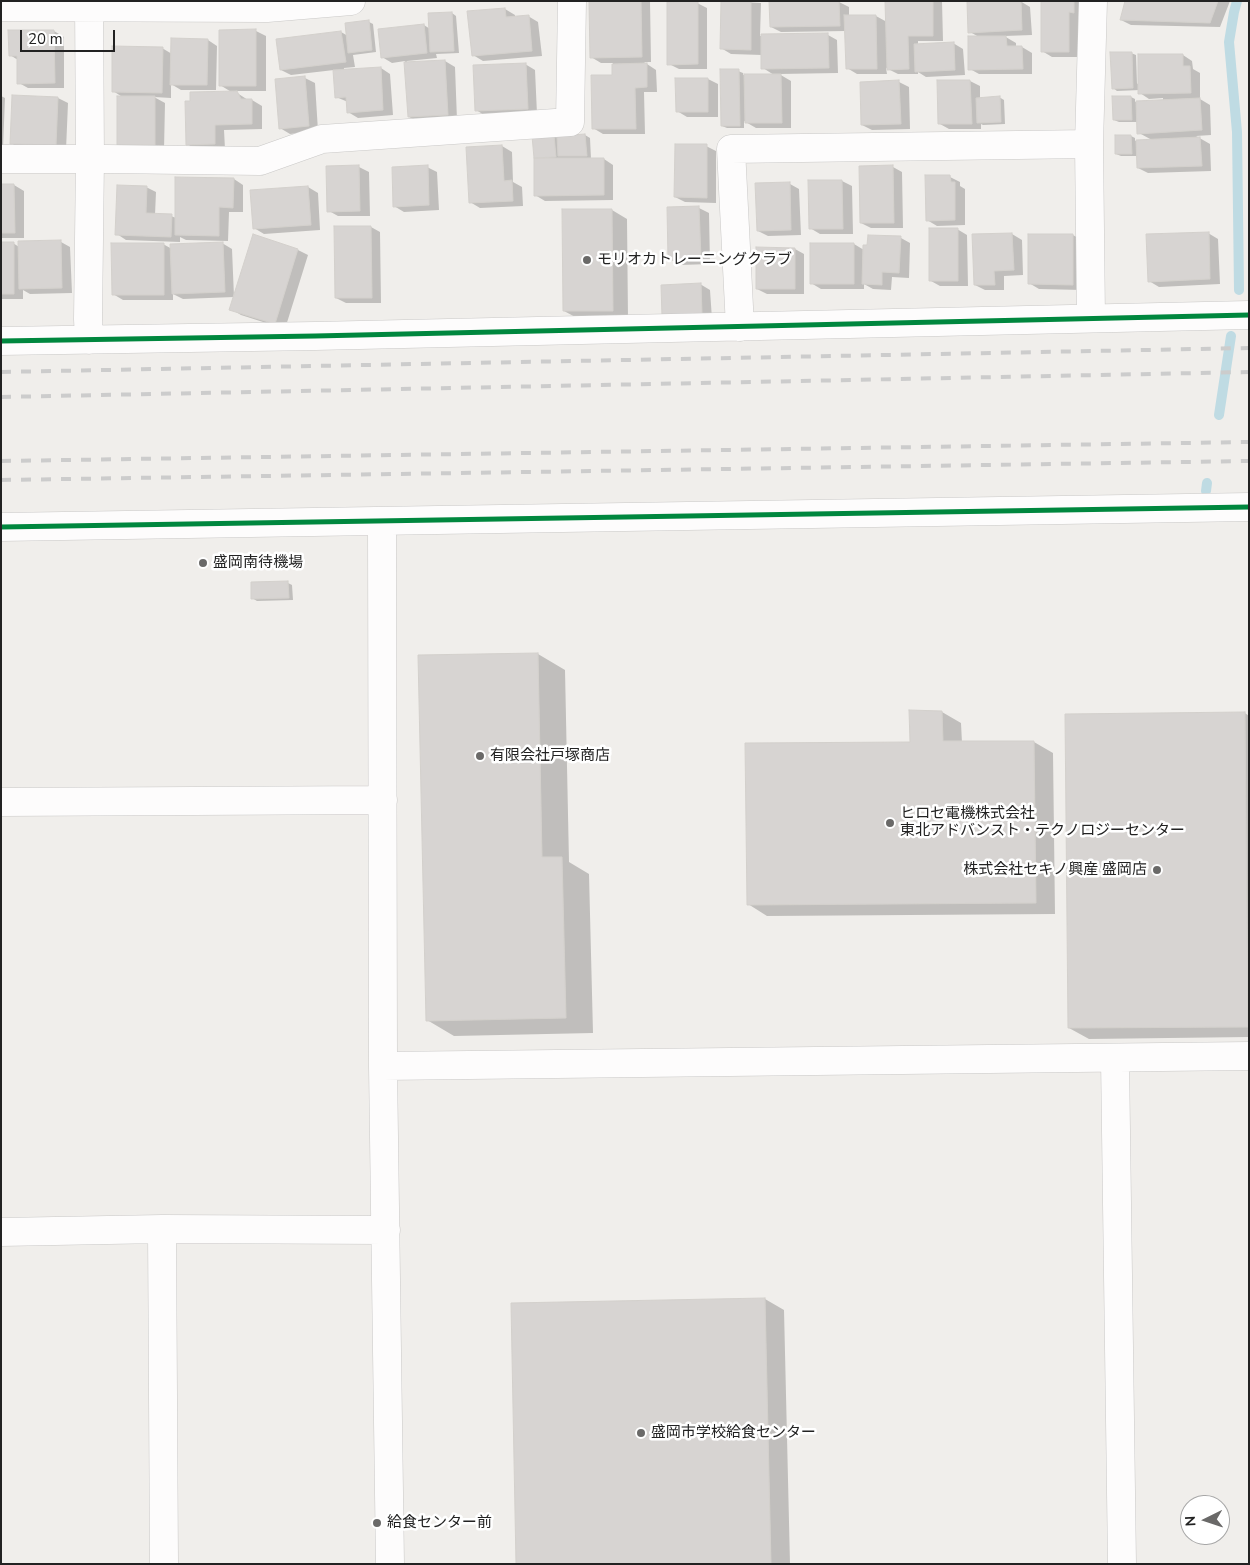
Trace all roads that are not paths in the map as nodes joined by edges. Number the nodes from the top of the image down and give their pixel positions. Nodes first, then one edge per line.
1 (351, 1) edge
2 (572, 1) edge
3 (1093, 1) edge
4 (89, 4) edge
5 (1, 7) edge
6 (1089, 144) junction
7 (1, 159) edge
8 (90, 159) junction
9 (1249, 314) edge
10 (1091, 318) junction
11 (740, 327) junction
12 (1, 340) edge
13 (90, 340) junction
14 (1249, 507) edge
15 (382, 521) junction
16 (1, 527) edge
17 (383, 800) junction
18 (1, 802) edge
19 (1249, 1056) edge
20 (1115, 1059) junction
21 (383, 1066) junction
22 (162, 1229) junction
23 (386, 1230) junction
24 (1, 1232) edge
25 (164, 1564) edge
26 (390, 1564) edge
27 (1122, 1564) edge

1 - 4 street
2 - 8 street
3 - 6 street
4 - 5 street
4 - 8 street
6 - 10 street
6 - 11 street
7 - 8 street
8 - 13 street
9 - 10 street
10 - 11 street
11 - 13 street
12 - 13 street
14 - 15 street
15 - 16 street
15 - 17 street
17 - 18 street
17 - 21 street
19 - 20 street
20 - 21 street
20 - 27 street
21 - 23 street
22 - 23 street
22 - 24 street
22 - 25 street
23 - 26 street

